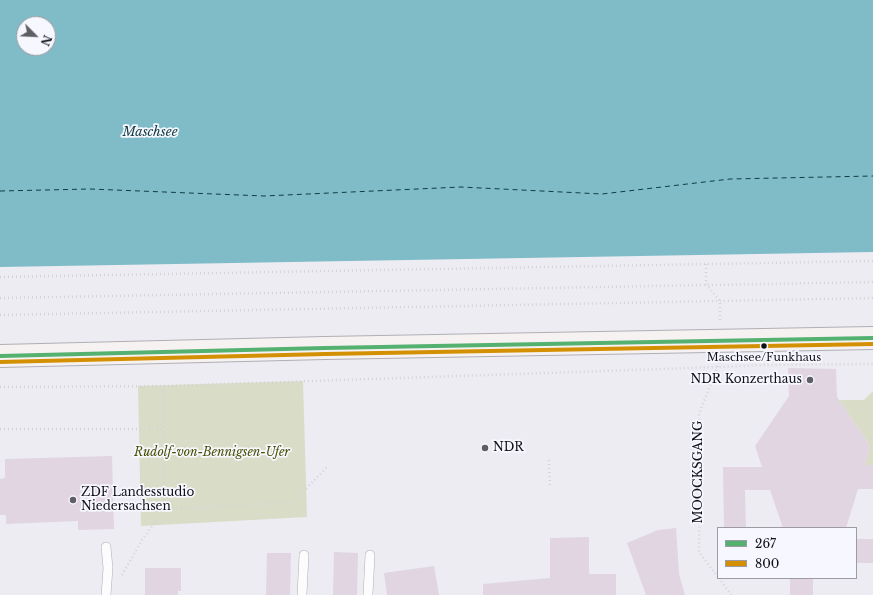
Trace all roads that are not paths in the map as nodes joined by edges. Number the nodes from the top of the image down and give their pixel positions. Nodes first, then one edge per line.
1 (873, 338) edge
2 (0, 356) edge
3 (106, 547) dead end
4 (304, 555) dead end
5 (370, 555) dead end
6 (106, 595) edge
7 (302, 595) edge
8 (368, 595) edge

1 - 2 street
3 - 6 lane
4 - 7 lane
5 - 8 lane

